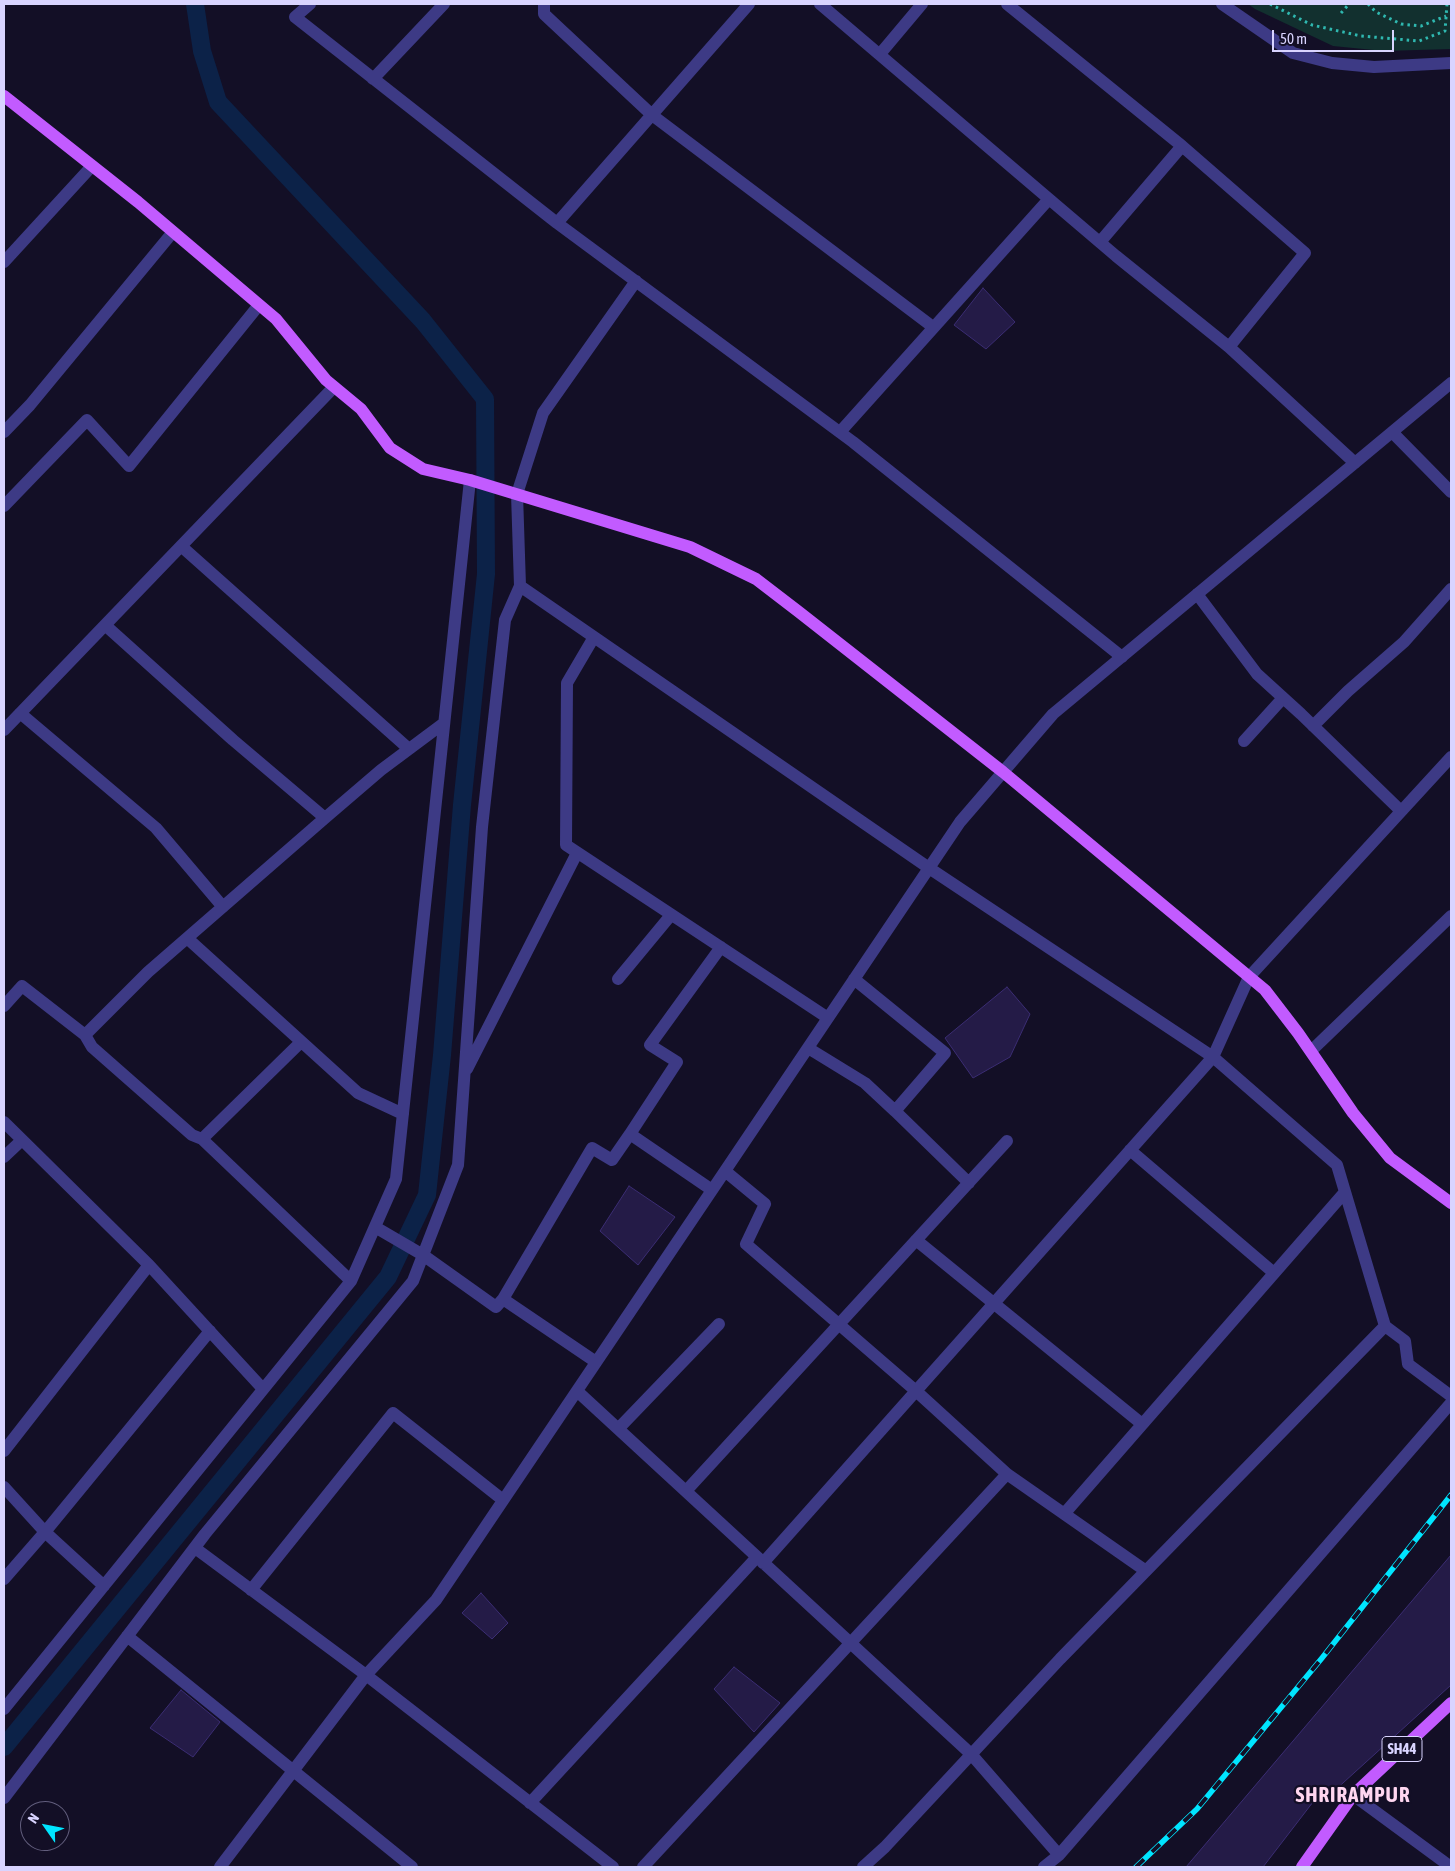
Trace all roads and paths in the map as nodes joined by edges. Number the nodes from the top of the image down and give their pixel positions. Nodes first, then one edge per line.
1 (310, 4) edge
2 (444, 4) edge
3 (544, 4) edge
4 (749, 4) edge
5 (820, 4) edge
6 (922, 4) edge
7 (1008, 4) edge
8 (1222, 4) edge
9 (1270, 4) edge
10 (1349, 4) edge
11 (1368, 4) edge
12 (1447, 4) edge
13 (1341, 13) dead end
14 (1446, 16) junction
15 (880, 54) junction
16 (1451, 63) edge
17 (373, 79) junction
18 (4, 96) edge
19 (652, 115) junction
20 (1182, 146) junction
21 (92, 166) junction
22 (1049, 199) junction
23 (557, 223) junction
24 (173, 232) junction
25 (1100, 242) junction
26 (4, 262) edge
27 (636, 281) junction
28 (259, 305) junction
29 (933, 327) junction
30 (1229, 347) junction
31 (1451, 383) edge
32 (334, 387) junction
33 (4, 432) edge
34 (840, 432) junction
35 (1392, 432) junction
36 (1355, 463) junction
37 (470, 480) junction
38 (1451, 492) edge
39 (516, 494) junction
40 (4, 506) edge
41 (181, 546) junction
42 (520, 586) junction
43 (1451, 589) edge
44 (1197, 594) junction
45 (104, 625) junction
46 (594, 637) junction
47 (1122, 657) junction
48 (1283, 698) junction
49 (20, 713) junction
50 (444, 724) junction
51 (1313, 726) junction
52 (4, 730) edge
53 (1244, 742) dead end
54 (409, 749) junction
55 (1451, 756) edge
56 (1002, 772) junction
57 (1401, 811) junction
58 (325, 818) junction
59 (577, 853) junction
60 (929, 868) junction
61 (224, 907) junction
62 (671, 915) junction
63 (1451, 916) edge
64 (187, 938) junction
65 (721, 947) junction
66 (1249, 976) junction
67 (618, 979) dead end
68 (854, 979) junction
69 (4, 1006) edge
70 (828, 1018) junction
71 (85, 1035) junction
72 (301, 1042) junction
73 (808, 1048) junction
74 (1311, 1051) junction
75 (1213, 1057) junction
76 (464, 1073) junction
77 (896, 1111) junction
78 (403, 1114) junction
79 (4, 1122) edge
80 (630, 1134) junction
81 (202, 1139) junction
82 (22, 1140) junction
83 (1007, 1141) dead end
84 (1130, 1150) junction
85 (4, 1157) edge
86 (725, 1171) junction
87 (969, 1182) junction
88 (712, 1190) junction
89 (1345, 1192) junction
90 (1451, 1203) edge
91 (375, 1227) junction
92 (916, 1240) junction
93 (423, 1255) junction
94 (149, 1265) junction
95 (1274, 1273) junction
96 (351, 1281) junction
97 (503, 1299) junction
98 (993, 1304) junction
99 (720, 1324) dead end
100 (839, 1324) junction
101 (1385, 1326) junction
102 (210, 1331) junction
103 (596, 1362) junction
104 (263, 1389) junction
105 (916, 1390) junction
106 (577, 1391) junction
107 (1451, 1396) edge
108 (1451, 1403) edge
109 (1142, 1424) junction
110 (618, 1429) junction
111 (4, 1451) edge
112 (1007, 1474) junction
113 (4, 1487) edge
114 (686, 1491) junction
115 (503, 1500) junction
116 (1064, 1514) junction
117 (45, 1532) junction
118 (195, 1548) junction
119 (760, 1560) junction
120 (1146, 1571) junction
121 (4, 1579) edge
122 (104, 1586) junction
123 (250, 1590) junction
124 (127, 1636) junction
125 (850, 1642) junction
126 (366, 1675) junction
127 (1451, 1703) edge
128 (4, 1709) edge
129 (972, 1754) junction
130 (293, 1771) junction
131 (1353, 1795) junction
132 (4, 1798) edge
133 (530, 1803) junction
134 (1059, 1855) junction
135 (220, 1867) edge
136 (412, 1867) edge
137 (613, 1867) edge
138 (644, 1867) edge
139 (863, 1867) edge
140 (1044, 1867) edge
141 (1302, 1867) edge
142 (1451, 1867) edge

1 - 17 street
2 - 17 street
3 - 19 street
4 - 19 street
5 - 15 street
6 - 15 street
7 - 20 street
8 - 16 street
9 - 14 path
10 - 13 path
11 - 14 path
12 - 14 path
15 - 22 street
17 - 23 street
18 - 21 main road
19 - 23 street
19 - 29 street
20 - 25 street
20 - 30 street
21 - 24 main road
21 - 26 street
22 - 25 street
22 - 29 street
23 - 27 street
24 - 28 main road
24 - 33 street
25 - 30 street
27 - 34 street
27 - 39 street
28 - 32 main road
28 - 40 street
29 - 34 street
30 - 36 street
31 - 35 street
32 - 37 main road
32 - 41 street
34 - 47 street
35 - 36 street
35 - 38 street
36 - 44 street
37 - 39 main road
37 - 50 street
39 - 42 street
39 - 56 main road
41 - 45 street
41 - 54 street
42 - 46 street
42 - 76 street
43 - 51 street
44 - 47 street
44 - 48 street
45 - 49 street
45 - 58 street
46 - 59 street
46 - 60 street
47 - 56 street
48 - 51 street
48 - 53 street
49 - 52 street
49 - 61 street
50 - 54 street
50 - 78 street
51 - 57 street
54 - 58 street
55 - 57 street
56 - 60 street
56 - 66 main road
57 - 66 street
58 - 61 street
59 - 62 street
59 - 76 street
60 - 68 street
60 - 75 street
61 - 64 street
62 - 65 street
62 - 67 street
63 - 74 street
64 - 71 street
64 - 72 street
65 - 70 street
65 - 80 street
66 - 74 main road
66 - 75 street
68 - 70 street
68 - 77 street
69 - 71 street
70 - 73 street
71 - 81 street
72 - 78 street
72 - 81 street
73 - 77 street
73 - 86 street
74 - 90 main road
75 - 84 street
75 - 89 street
76 - 93 street
77 - 87 street
78 - 91 street
79 - 82 street
80 - 88 street
80 - 97 street
81 - 96 street
82 - 85 street
82 - 94 street
83 - 87 street
84 - 95 street
84 - 98 street
86 - 88 street
86 - 100 street
87 - 92 street
88 - 103 street
89 - 95 street
89 - 101 street
91 - 93 street
91 - 96 street
92 - 98 street
92 - 100 street
93 - 97 street
93 - 118 street
94 - 102 street
94 - 111 street
95 - 109 street
96 - 104 street
97 - 103 street
98 - 105 street
98 - 109 street
99 - 110 street
100 - 105 street
100 - 114 street
101 - 107 street
101 - 120 street
102 - 104 street
102 - 117 street
103 - 106 street
104 - 122 street
105 - 112 street
105 - 119 street
106 - 110 street
106 - 115 street
108 - 134 street
109 - 116 street
110 - 114 street
112 - 116 street
112 - 125 street
113 - 117 street
114 - 119 street
115 - 123 street
115 - 126 street
116 - 120 street
117 - 121 street
117 - 122 street
118 - 123 street
118 - 124 street
119 - 125 street
119 - 133 street
120 - 129 street
122 - 128 street
123 - 126 street
124 - 130 street
124 - 132 street
125 - 129 street
125 - 138 street
126 - 130 street
126 - 133 street
127 - 131 main road, SH44
129 - 134 street
129 - 139 street
130 - 135 street
130 - 136 street
131 - 141 main road, SH44
131 - 142 street
133 - 137 street
134 - 140 street

